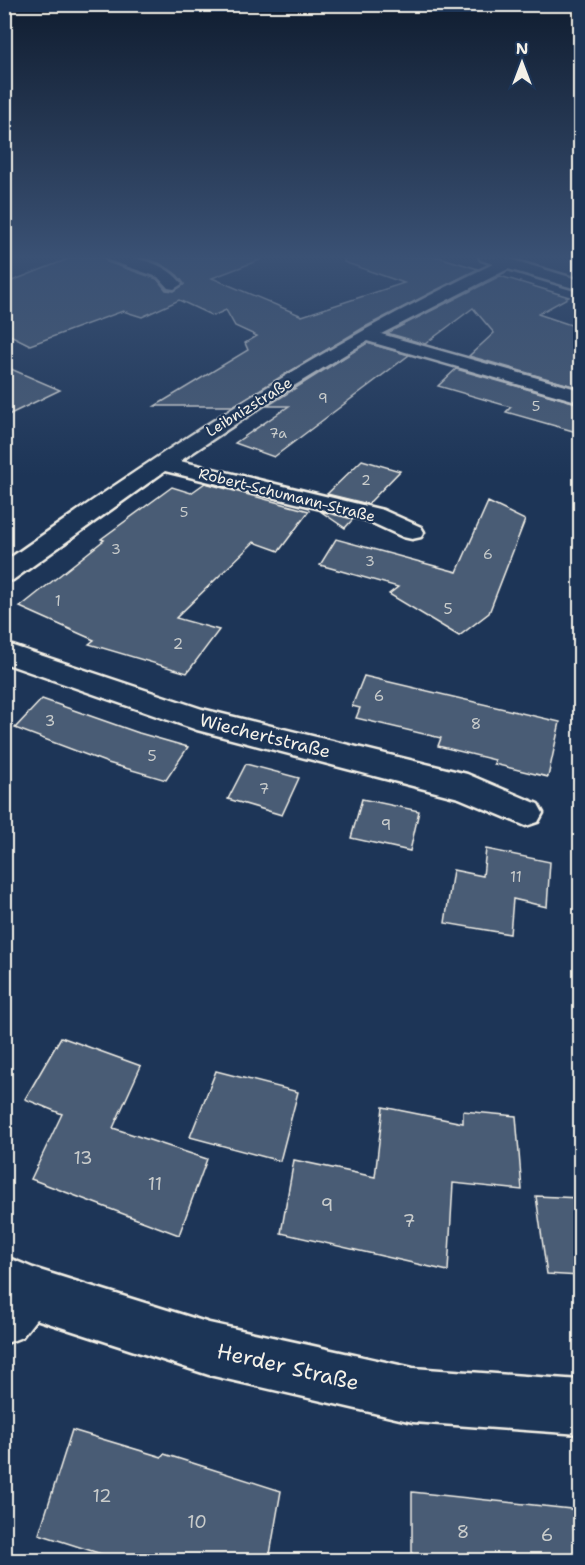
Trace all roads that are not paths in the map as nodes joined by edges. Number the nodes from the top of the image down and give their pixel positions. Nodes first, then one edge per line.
1 (374, 330) edge
2 (364, 335) junction
3 (580, 396) edge
4 (160, 463) junction
5 (412, 532) dead end
6 (4, 574) edge
7 (4, 652) edge
8 (526, 813) dead end
9 (12, 1297) edge
10 (580, 1407) edge

1 - 2 street, Leibnizstraße
2 - 3 street
2 - 4 street, Leibnizstraße
4 - 5 street, Robert-Schumann-Straße
4 - 6 street, Leibnizstraße
7 - 8 street, Wiechertstraße
9 - 10 street, Herder Straße

